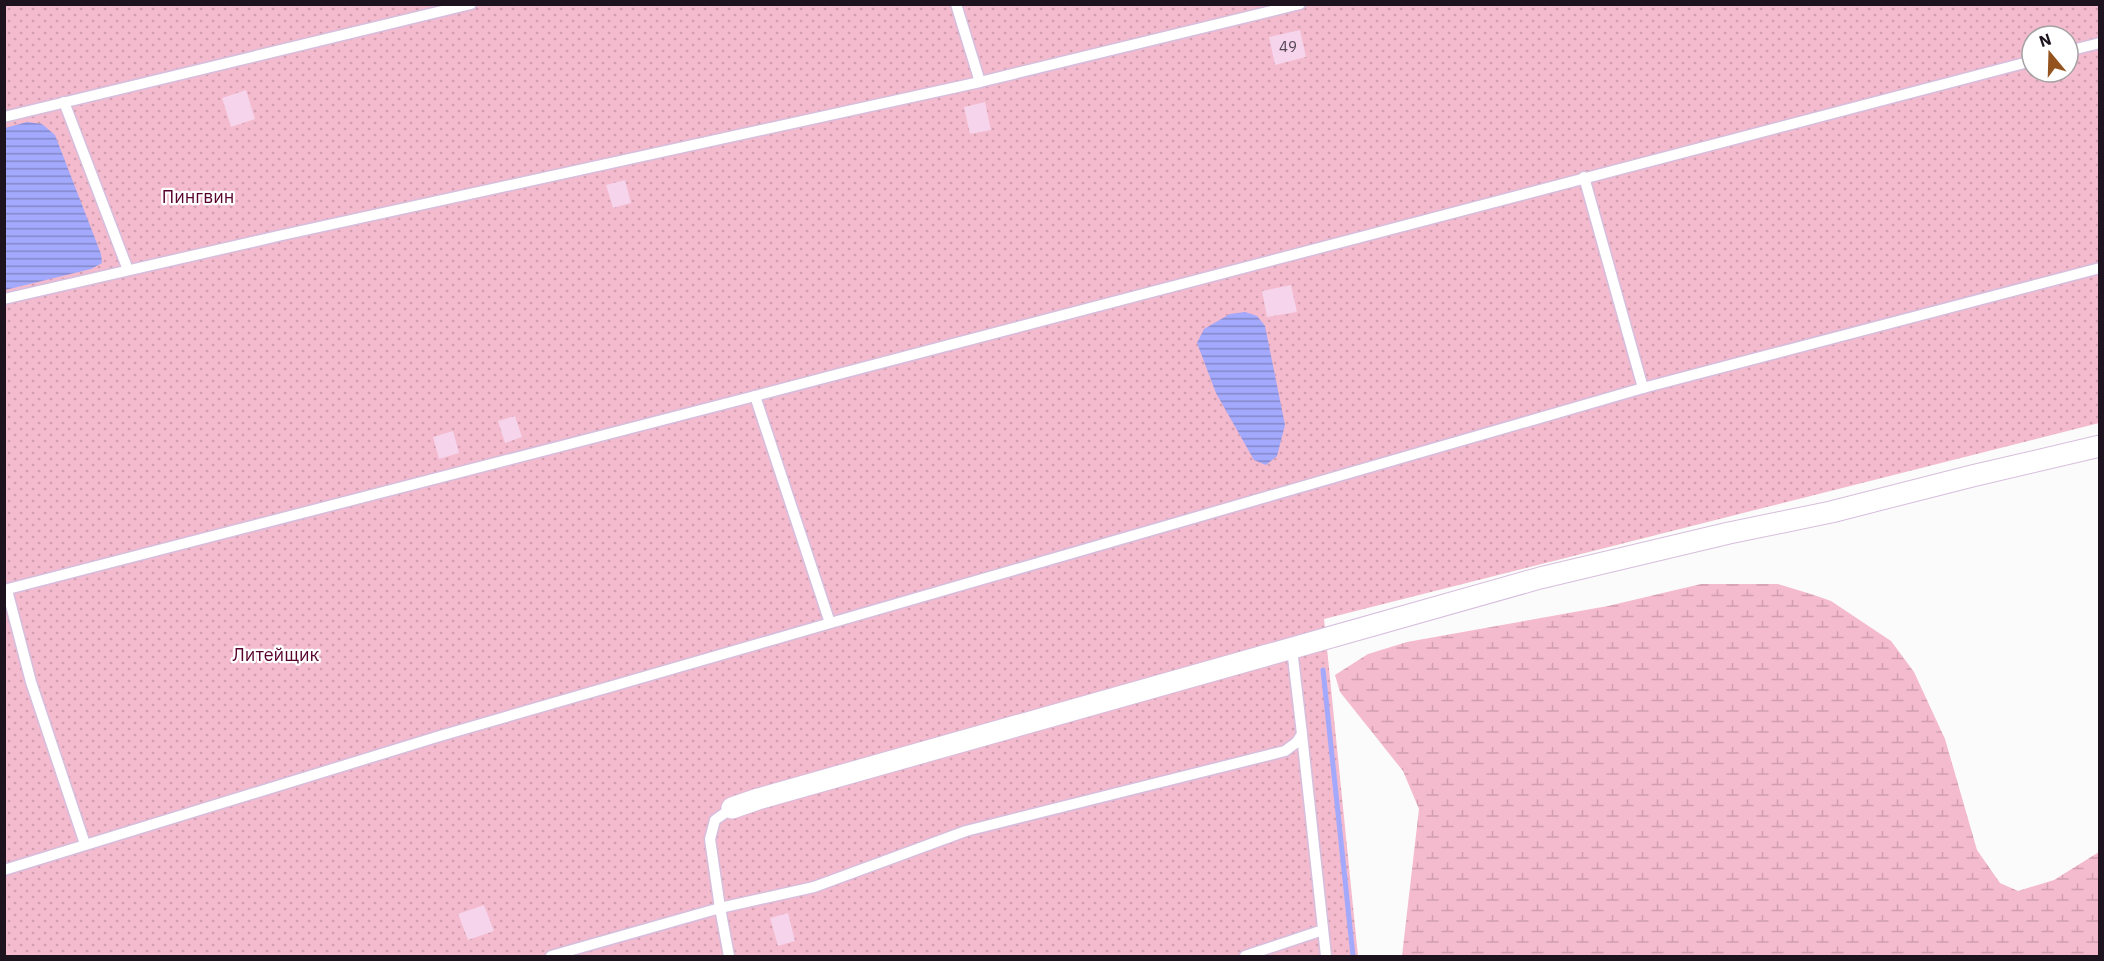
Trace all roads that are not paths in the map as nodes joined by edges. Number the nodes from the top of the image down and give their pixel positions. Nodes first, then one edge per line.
1 (471, 4) edge
2 (956, 4) edge
3 (1300, 4) edge
4 (2100, 43) edge
5 (2080, 48) edge
6 (2020, 64) edge
7 (980, 82) junction
8 (64, 102) junction
9 (4, 117) edge
10 (1584, 177) junction
11 (2100, 268) edge
12 (128, 270) junction
13 (4, 299) edge
14 (1643, 388) junction
15 (755, 396) junction
16 (2100, 446) edge
17 (6, 590) edge
18 (830, 623) junction
19 (1292, 649) junction
20 (1302, 734) junction
21 (732, 808) joint
22 (85, 844) junction
23 (4, 870) edge
24 (720, 908) junction
25 (1323, 930) junction
26 (551, 957) edge
27 (729, 957) edge
28 (1245, 957) edge
29 (1326, 957) edge

1 - 8 lane
2 - 7 lane
3 - 7 lane
4 - 5 lane
6 - 10 lane
7 - 12 lane
8 - 9 lane
8 - 12 lane
10 - 14 lane
10 - 15 lane
11 - 14 lane
12 - 13 lane
14 - 18 lane
15 - 17 lane
15 - 18 lane
16 - 19 street
17 - 22 lane
18 - 22 lane
19 - 20 lane
19 - 21 street
20 - 24 lane
20 - 25 lane
21 - 24 lane
22 - 23 lane
24 - 26 lane
24 - 27 lane
25 - 28 lane
25 - 29 lane

